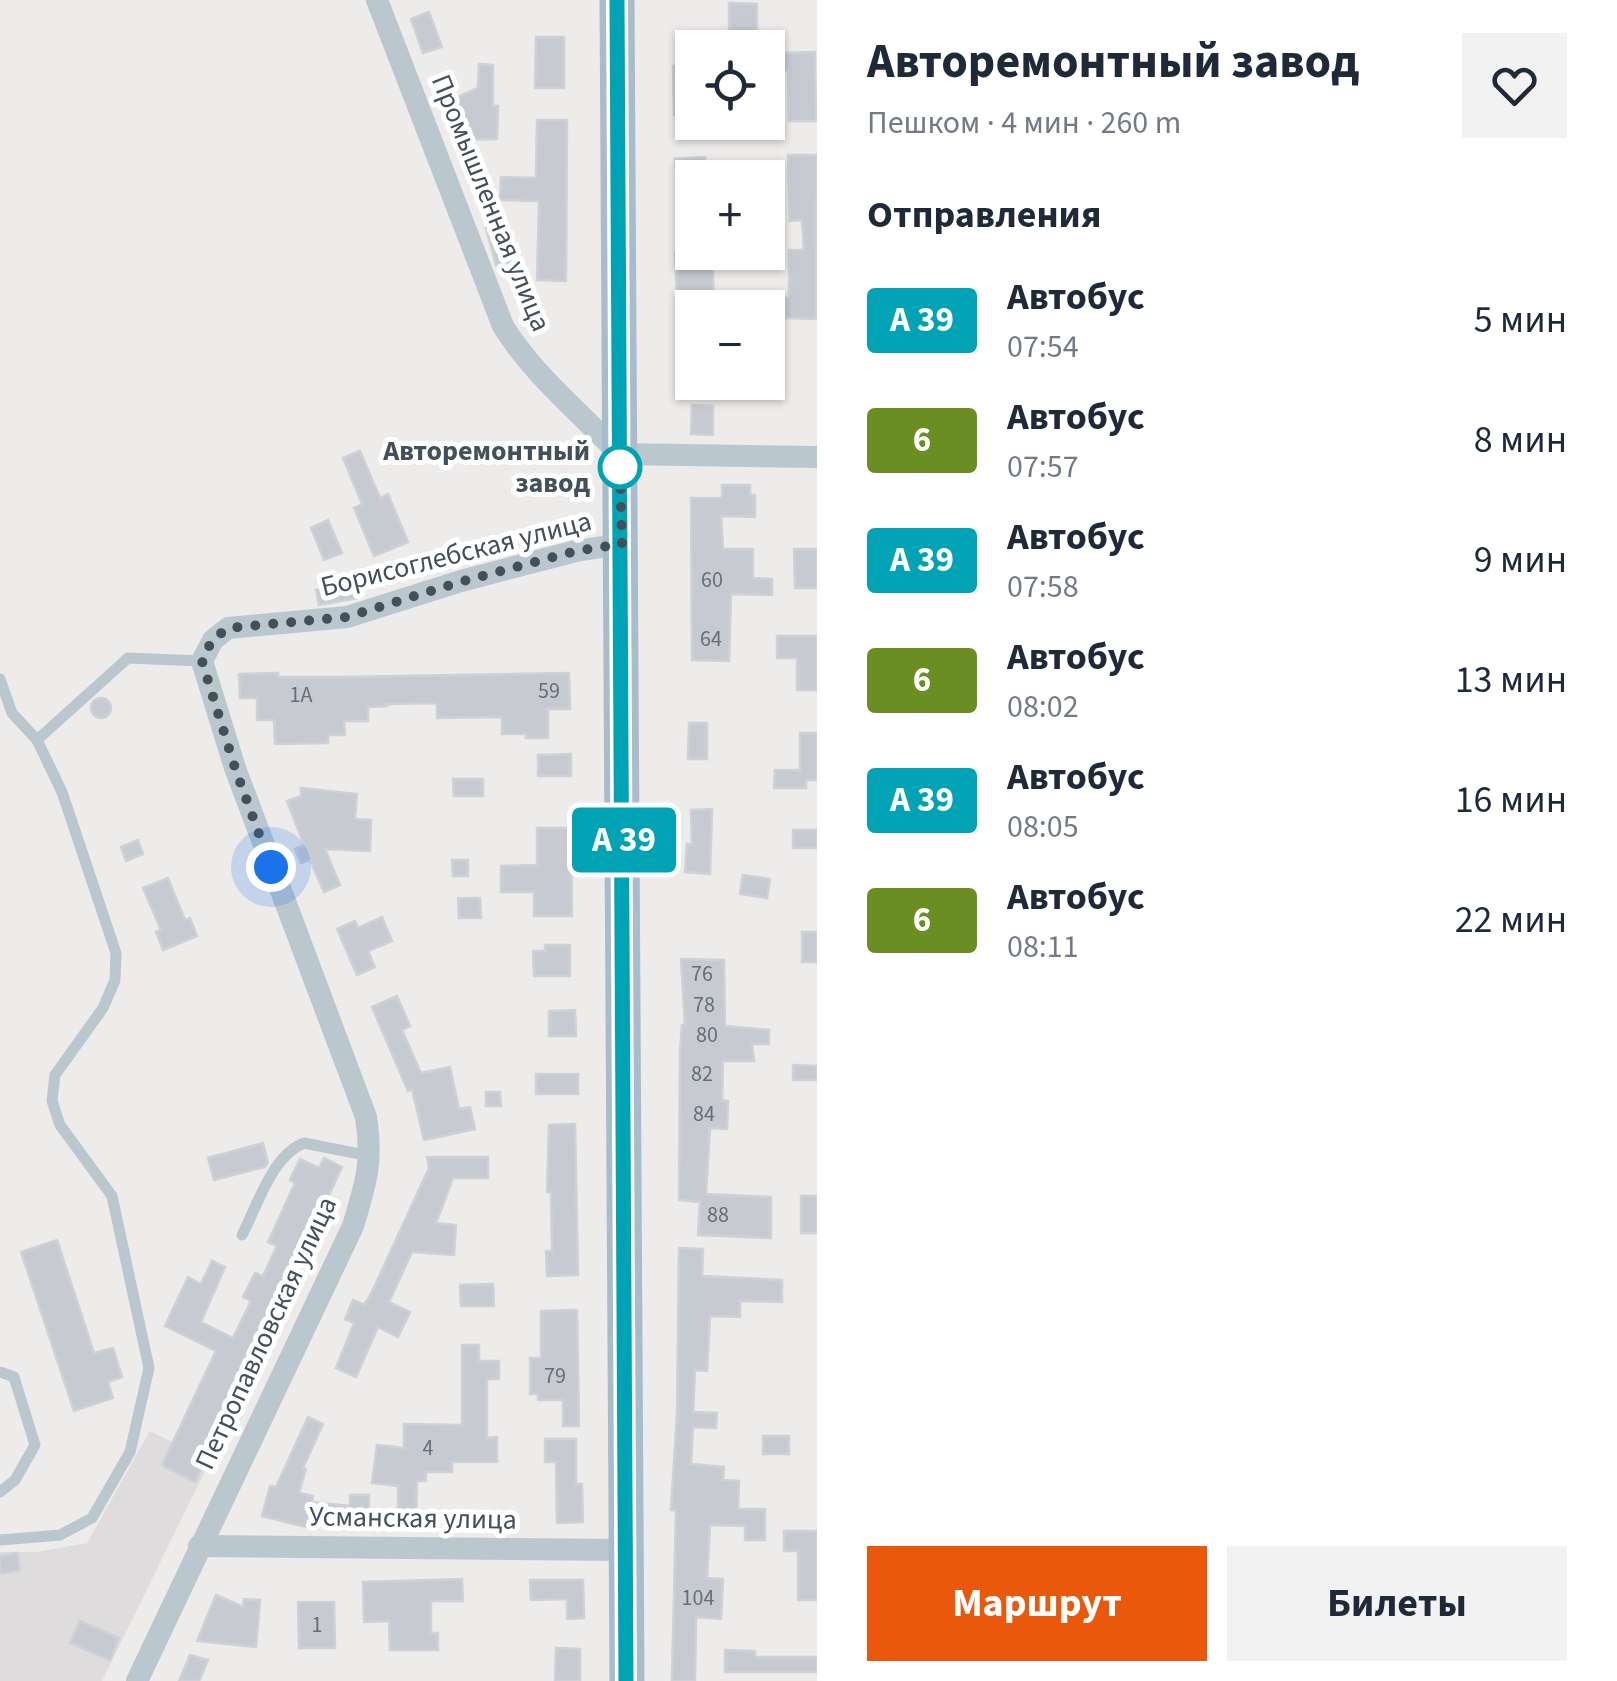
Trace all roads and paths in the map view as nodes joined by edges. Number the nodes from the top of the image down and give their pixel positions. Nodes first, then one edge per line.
1 (377, 0) edge
2 (617, 0) edge
3 (620, 454) junction
4 (817, 457) edge
5 (622, 544) junction
6 (202, 661) junction
7 (0, 679) edge
8 (37, 740) junction
9 (370, 1156) junction
10 (242, 1235) dead end
11 (0, 1372) edge
12 (0, 1492) edge
13 (0, 1540) edge
14 (199, 1546) junction
15 (626, 1550) junction
16 (136, 1681) edge
17 (626, 1681) edge

1 - 3 street, Промышленная улица
2 - 3 main road
3 - 4 street
3 - 5 main road
5 - 6 street, Борисоглебская улица
5 - 15 main road
6 - 8 lane
6 - 9 street, Петропавловская улица
7 - 8 lane
8 - 13 lane
9 - 10 lane
9 - 14 street, Петропавловская улица
11 - 12 lane
14 - 15 street, Усманская улица
14 - 16 street, Петропавловская улица
15 - 17 main road

